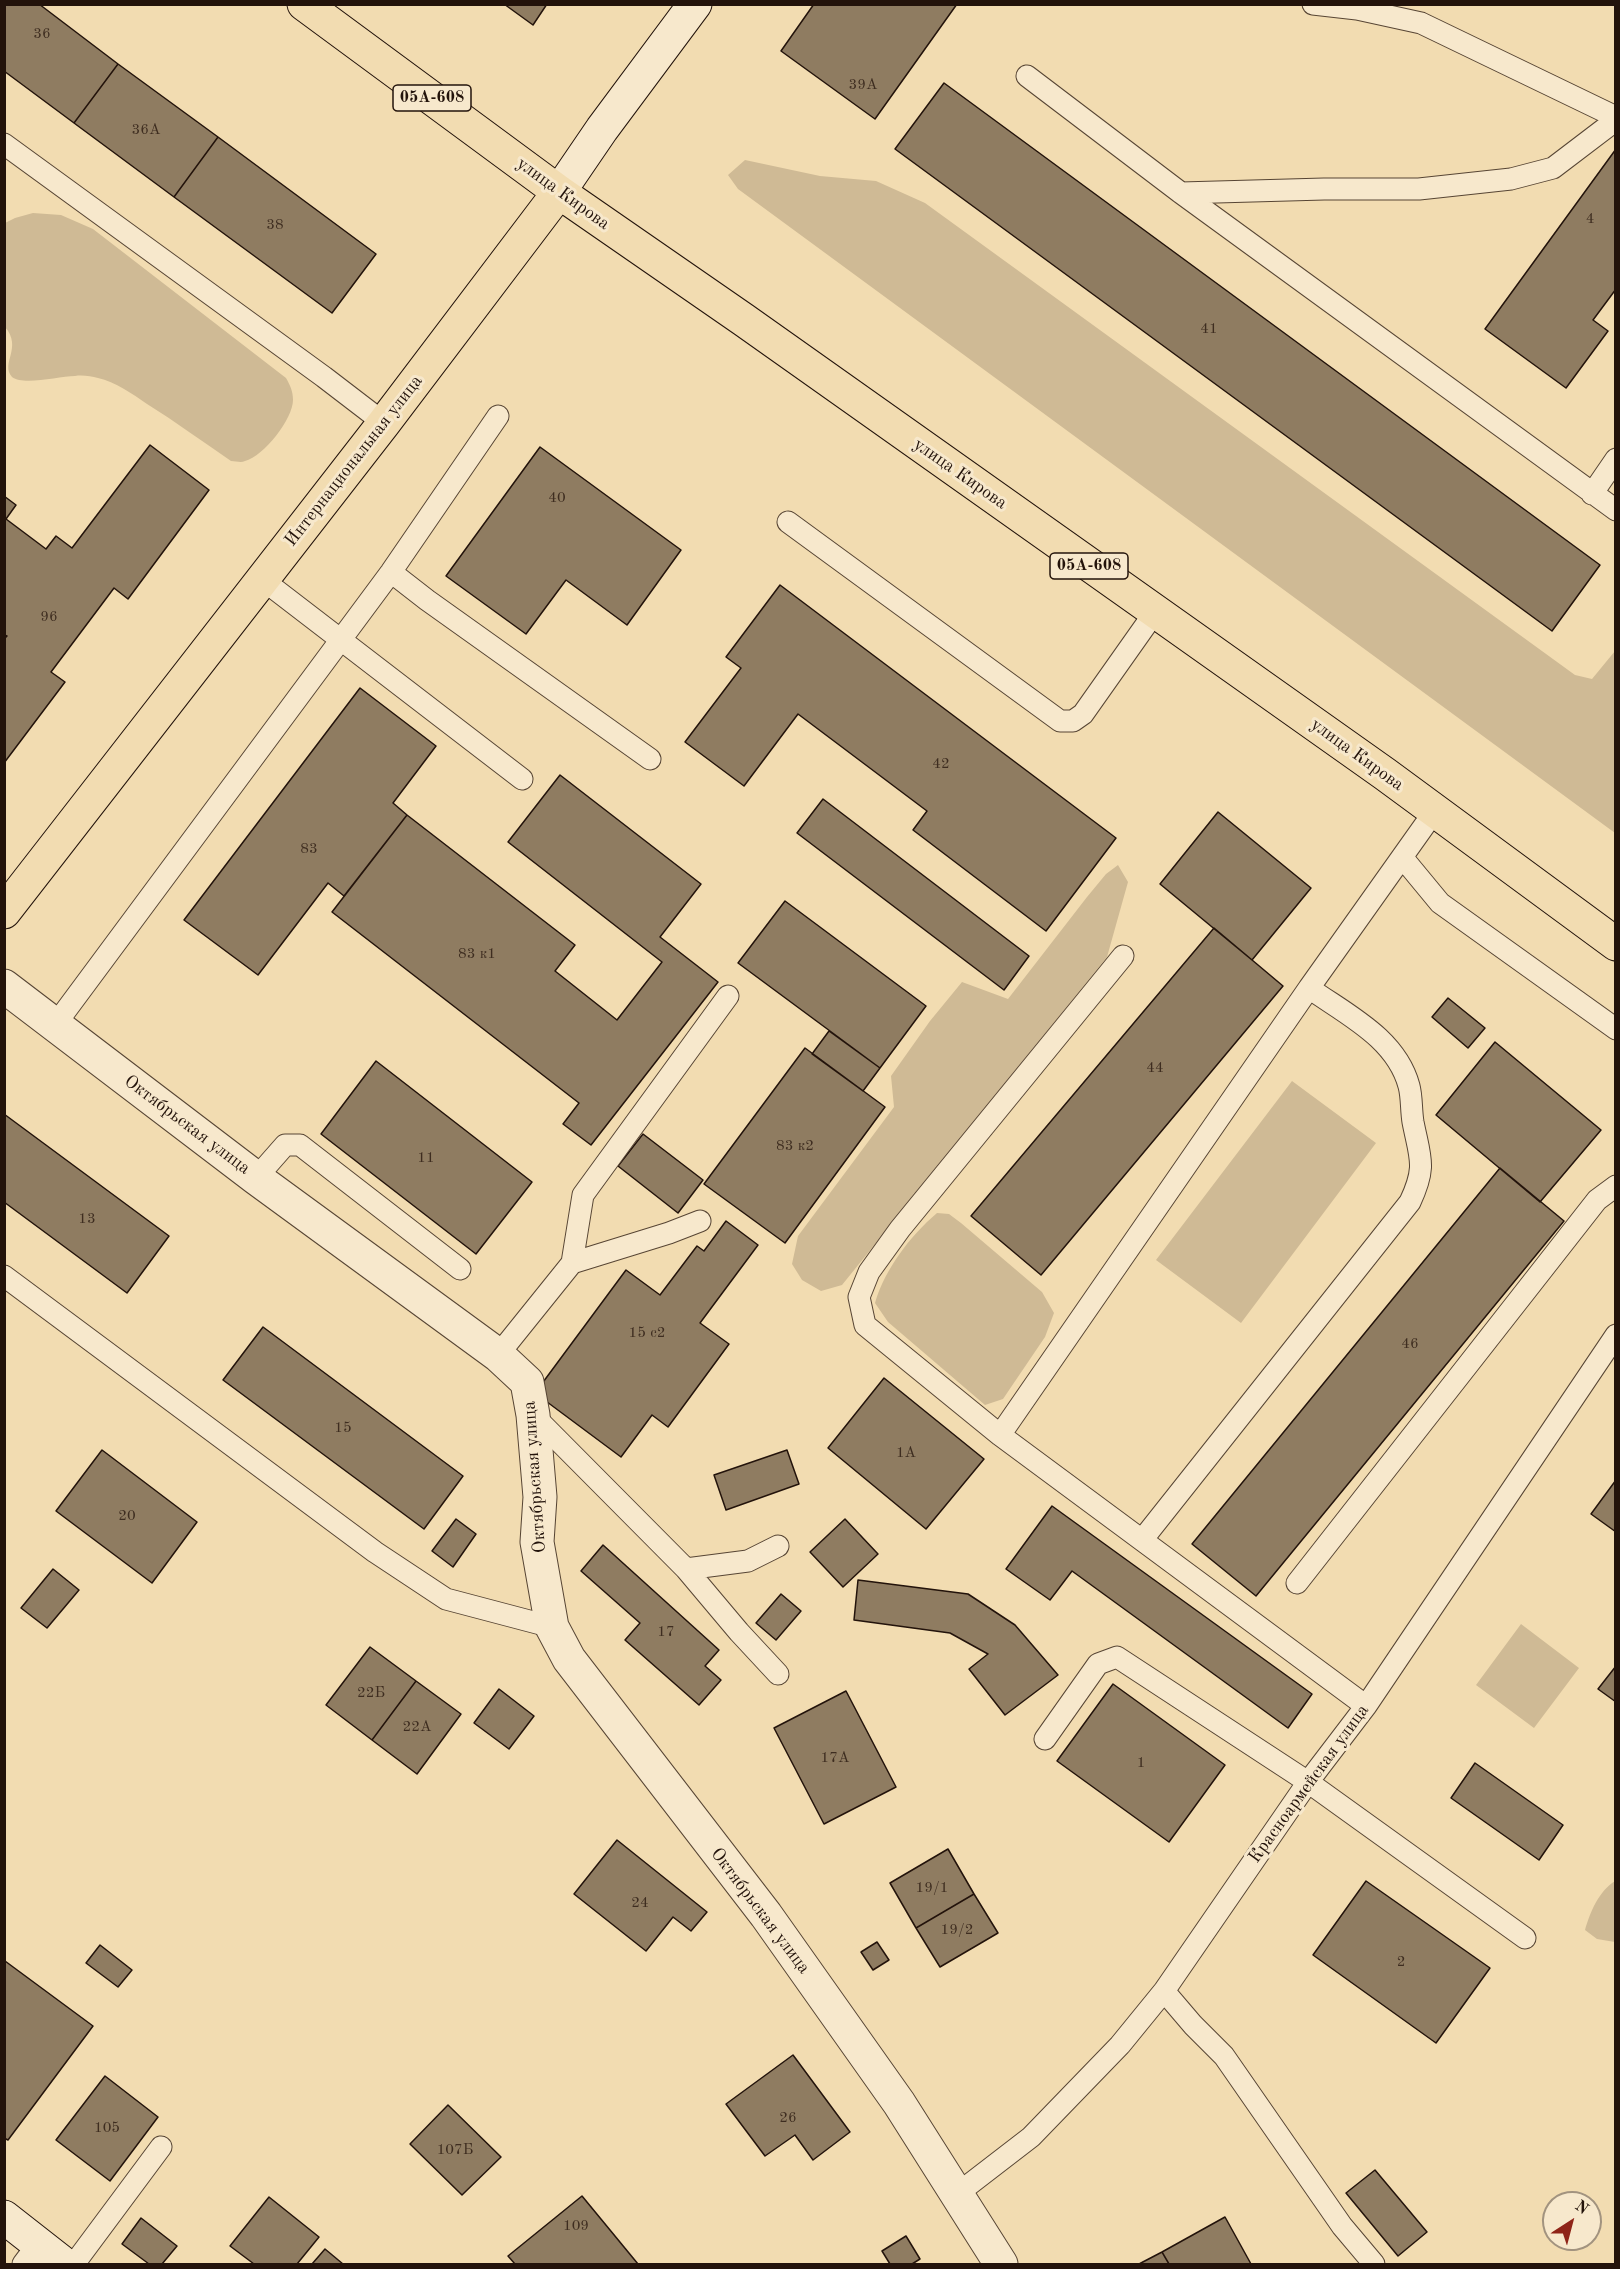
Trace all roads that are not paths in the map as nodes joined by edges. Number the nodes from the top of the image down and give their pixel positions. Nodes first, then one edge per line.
1 (304, 4) edge
2 (695, 4) edge
3 (1313, 4) edge
4 (1026, 76) dead end
5 (1616, 118) edge
6 (4, 144) edge
7 (559, 192) junction
8 (1180, 193) junction
9 (498, 416) dead end
10 (384, 423) junction
11 (1616, 459) edge
12 (1592, 494) junction
13 (1616, 510) edge
14 (788, 522) dead end
15 (391, 572) junction
16 (263, 580) junction
17 (1155, 612) junction
18 (341, 638) junction
19 (650, 759) dead end
20 (522, 779) dead end
21 (1434, 812) junction
22 (1402, 857) junction
23 (4, 912) edge
24 (1616, 944) edge
25 (1123, 956) dead end
26 (4, 986) edge
27 (1309, 988) junction
28 (728, 996) dead end
29 (55, 1025) junction
30 (1616, 1029) edge
31 (256, 1178) junction
32 (1616, 1186) edge
33 (700, 1221) dead end
34 (572, 1263) junction
35 (460, 1269) dead end
36 (4, 1276) edge
37 (1615, 1337) edge
38 (498, 1355) junction
39 (534, 1415) junction
40 (1000, 1435) junction
41 (1142, 1540) junction
42 (778, 1546) dead end
43 (686, 1569) junction
44 (1297, 1582) dead end
45 (552, 1627) junction
46 (778, 1674) dead end
47 (1366, 1706) junction
48 (1045, 1739) dead end
49 (1308, 1782) junction
50 (1525, 1938) dead end
51 (1164, 1991) junction
52 (161, 2147) dead end
53 (957, 2194) junction
54 (4, 2217) edge
55 (31, 2254) edge
56 (64, 2265) edge
57 (74, 2265) edge
58 (1001, 2265) edge
59 (1374, 2265) edge

1 - 7 main road, улица Кирова / 05А-608
2 - 7 street, Интернациональная улица
3 - 5 lane
4 - 8 lane
5 - 8 lane
6 - 10 lane
7 - 10 main road, Интернациональная улица
7 - 17 main road, улица Кирова / 05А-608
8 - 12 lane
9 - 15 lane
10 - 16 main road, Интернациональная улица
11 - 12 lane
12 - 13 lane
14 - 17 lane
15 - 18 lane
15 - 19 lane
16 - 18 lane
16 - 23 main road, Интернациональная улица
17 - 21 main road, улица Кирова / 05А-608
18 - 20 lane
18 - 29 lane
21 - 22 lane
21 - 24 main road, улица Кирова / 05А-608
22 - 27 lane
22 - 30 lane
25 - 40 lane
26 - 29 street, Октябрьская улица
27 - 40 lane
27 - 41 lane
28 - 34 lane
29 - 31 street, Октябрьская улица
31 - 35 lane
31 - 38 street, Октябрьская улица
32 - 44 lane
33 - 34 lane
34 - 38 lane
36 - 45 lane
37 - 47 lane, Красноармейская улица
38 - 39 street, Октябрьская улица
39 - 43 lane
39 - 45 street, Октябрьская улица
40 - 41 lane
41 - 47 lane
42 - 43 lane
43 - 46 lane
45 - 53 street, Октябрьская улица
47 - 49 lane, Красноармейская улица
48 - 49 lane
49 - 50 lane
49 - 51 lane, Красноармейская улица
51 - 53 lane, Красноармейская улица
51 - 59 lane
52 - 57 lane
53 - 58 street, Октябрьская улица
54 - 55 street
55 - 56 street

